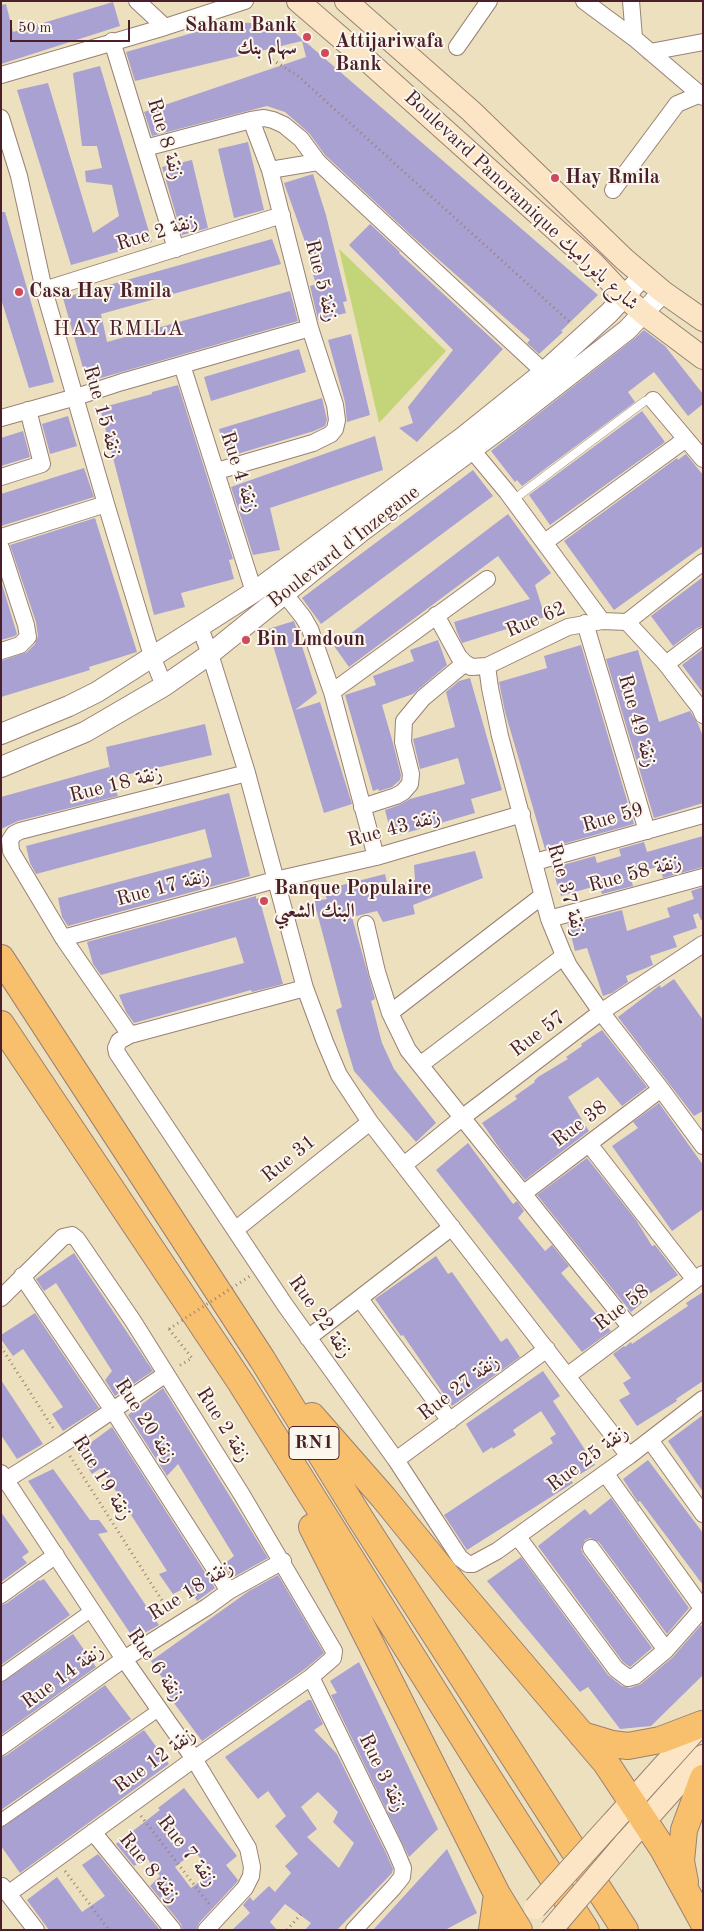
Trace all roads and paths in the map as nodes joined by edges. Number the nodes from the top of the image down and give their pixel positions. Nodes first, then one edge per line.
1 (137, 1) edge
2 (245, 1) edge
3 (298, 1) edge
4 (346, 1) edge
5 (489, 1) edge
6 (584, 1) edge
7 (632, 1) edge
8 (165, 27) junction
9 (634, 38) junction
10 (112, 41) junction
11 (703, 42) edge
12 (457, 47) dead end
13 (650, 52) junction
14 (268, 57) dead end
15 (1, 74) edge
16 (701, 94) edge
17 (1, 118) edge
18 (251, 120) junction
19 (145, 148) junction
20 (318, 162) junction
21 (270, 170) junction
22 (613, 190) dead end
23 (282, 215) junction
24 (176, 249) junction
25 (643, 276) junction
26 (44, 290) junction
27 (663, 292) junction
28 (625, 297) junction
29 (643, 313) junction
30 (703, 320) edge
31 (310, 328) junction
32 (586, 337) junction
33 (703, 358) edge
34 (182, 365) junction
35 (544, 372) junction
36 (76, 397) junction
37 (653, 400) joint
38 (28, 410) junction
39 (1, 418) edge
40 (686, 439) junction
41 (472, 450) junction
42 (703, 459) edge
43 (217, 471) junction
44 (1, 477) edge
45 (512, 500) junction
46 (106, 504) junction
47 (1, 537) edge
48 (545, 542) junction
49 (1, 548) edge
50 (703, 562) edge
51 (488, 579) dead end
52 (254, 592) junction
53 (284, 593) junction
54 (436, 615) junction
55 (594, 622) junction
56 (627, 622) junction
57 (200, 628) junction
58 (703, 636) edge
59 (6, 649) edge
60 (210, 654) junction
61 (152, 656) junction
62 (465, 663) junction
63 (666, 664) junction
64 (488, 666) junction
65 (164, 686) junction
66 (332, 692) junction
67 (702, 709) edge
68 (1, 734) edge
69 (1, 766) edge
70 (247, 773) junction
71 (362, 807) junction
72 (522, 814) junction
73 (703, 815) edge
74 (647, 831) junction
75 (376, 857) junction
76 (535, 862) junction
77 (703, 877) edge
78 (275, 880) junction
79 (542, 896) junction
80 (549, 919) junction
81 (366, 924) dead end
82 (63, 938) junction
83 (703, 944) edge
84 (564, 956) junction
85 (1, 958) edge
86 (305, 988) junction
87 (601, 1012) junction
88 (390, 1013) junction
89 (1, 1024) edge
90 (130, 1034) junction
91 (420, 1065) junction
92 (661, 1089) junction
93 (463, 1117) junction
94 (370, 1122) junction
95 (590, 1144) junction
96 (703, 1146) edge
97 (404, 1165) junction
98 (524, 1193) junction
99 (452, 1227) junction
100 (235, 1230) junction
101 (22, 1276) junction
102 (250, 1276) dead end
103 (699, 1277) edge
104 (1, 1298) edge
105 (360, 1299) junction
106 (631, 1328) junction
107 (308, 1338) junction
108 (1, 1347) edge
109 (547, 1349) junction
110 (192, 1358) dead end
111 (262, 1359) junction
112 (166, 1374) junction
113 (567, 1376) junction
114 (241, 1382) junction
115 (703, 1399) edge
116 (112, 1409) junction
117 (450, 1421) junction
118 (650, 1440) junction
119 (63, 1444) junction
120 (629, 1456) junction
121 (396, 1460) junction
122 (605, 1474) junction
123 (3, 1476) edge
124 (703, 1514) edge
125 (518, 1537) junction
126 (590, 1548) dead end
127 (497, 1551) joint
128 (56, 1554) junction
129 (283, 1561) junction
130 (229, 1591) junction
131 (1, 1595) edge
132 (702, 1608) edge
133 (92, 1610) junction
134 (177, 1625) junction
135 (666, 1650) junction
136 (124, 1659) junction
137 (328, 1663) joint
138 (1, 1675) edge
139 (311, 1677) junction
140 (160, 1709) junction
141 (702, 1723) edge
142 (582, 1735) junction
143 (1, 1747) edge
144 (703, 1756) edge
145 (194, 1759) junction
146 (703, 1778) edge
147 (131, 1804) junction
148 (638, 1811) junction
149 (1, 1820) edge
150 (93, 1832) junction
151 (56, 1859) junction
152 (4, 1890) edge
153 (688, 1892) junction
154 (497, 1894) junction
155 (302, 1913) dead end
156 (219, 1916) junction
157 (703, 1922) edge
158 (518, 1929) edge
159 (36, 1930) edge
160 (109, 1930) edge
161 (173, 1930) edge
162 (206, 1930) edge
163 (287, 1930) edge
164 (354, 1930) edge
165 (492, 1930) edge
166 (551, 1930) edge
167 (586, 1930) edge
168 (625, 1930) edge

1 - 8 street
2 - 8 street
3 - 28 main road, Boulevard Panoramique شارع بانوراميك
4 - 25 main road, Boulevard Panoramique شارع بانوراميك
5 - 12 street
6 - 9 street
7 - 9 street
8 - 10 street
9 - 13 street
10 - 15 street
10 - 19 street, Rue 8 زنقة
11 - 13 street
13 - 16 street
14 - 32 path
16 - 22 street
17 - 26 street, Rue 15 زنقة
18 - 19 street
18 - 20 street
18 - 21 street, Rue 5 زنقة
19 - 24 street, Rue 8 زنقة
20 - 21 street
20 - 35 street
21 - 23 street, Rue 5 زنقة
23 - 24 street, Rue 2 زنقة
23 - 31 street, Rue 5 زنقة
24 - 26 street, Rue 2 زنقة
25 - 27 main road, Boulevard Panoramique شارع بانوراميك
25 - 28 street, Boulevard d'Inzegane
26 - 36 street, Rue 15 زنقة
27 - 29 street, Boulevard d'Inzegane
27 - 30 main road, Boulevard Panoramique شارع بانوراميك
28 - 29 main road, Boulevard Panoramique شارع بانوراميك
28 - 32 street, Boulevard d'Inzegane
29 - 33 main road, Boulevard Panoramique شارع بانوراميك
29 - 41 street, Boulevard d'Inzegane
31 - 34 street
31 - 43 street, Rue 5 زنقة
32 - 35 street, Boulevard d'Inzegane
34 - 36 street
34 - 43 street, Rue 4 زنقة
35 - 52 street, Boulevard d'Inzegane
36 - 38 street
36 - 46 street, Rue 15 زنقة
37 - 40 street
37 - 45 lane
38 - 39 street
38 - 44 street
40 - 42 street
40 - 48 street
41 - 45 street, Rue 49 زنقة
41 - 53 street, Boulevard d'Inzegane
43 - 52 street, Rue 4 زنقة
45 - 48 street, Rue 49 زنقة
46 - 47 street
46 - 61 street, Rue 15 زنقة
48 - 55 street, Rue 49 زنقة
49 - 59 street
50 - 56 street
51 - 54 street
52 - 57 street, Boulevard d'Inzegane
53 - 60 street, Boulevard d'Inzegane
53 - 66 street
54 - 62 street
54 - 66 street
55 - 56 street, Rue 62
55 - 64 street, Rue 62
55 - 74 street, Rue 49 زنقة
56 - 63 street
57 - 60 street
57 - 61 street, Boulevard d'Inzegane
58 - 63 street
60 - 65 street, Boulevard d'Inzegane
60 - 70 street
61 - 65 street, Rue 15 زنقة
61 - 68 street, Boulevard d'Inzegane
62 - 64 street
62 - 71 street
63 - 67 street
64 - 72 street, Rue 37 زنقة
65 - 69 street, Boulevard d'Inzegane
66 - 71 street
70 - 78 street
70 - 82 street, Rue 18 زنقة
71 - 75 street
72 - 75 street, Rue 43 زنقة
72 - 76 street, Rue 37 زنقة
73 - 74 street, Rue 59
74 - 76 street, Rue 59
75 - 78 street, Rue 43 زنقة
76 - 79 street, Rue 37 زنقة
77 - 80 street, Rue 58 زنقة
78 - 82 street, Rue 17 زنقة
78 - 86 street
79 - 80 street, Rue 37 زنقة
79 - 88 street
80 - 84 street, Rue 37 زنقة
81 - 88 street
82 - 90 street
83 - 87 street, Rue 57
84 - 87 street, Rue 37 زنقة
84 - 91 street
85 - 111 highway, RN1
86 - 90 street
86 - 94 street
87 - 92 street, Rue 37 زنقة
87 - 93 street, Rue 57
88 - 91 street
89 - 114 highway, RN1
90 - 100 street, Rue 22 زنقة
91 - 93 street
92 - 95 street, Rue 38
92 - 96 street, Rue 37 زنقة
93 - 97 street, Rue 57
93 - 98 street
94 - 97 street
94 - 100 street, Rue 31
95 - 98 street, Rue 38
95 - 103 street
97 - 99 street
98 - 106 street
99 - 105 street
99 - 109 street
100 - 107 street, Rue 22 زنقة
101 - 104 street
101 - 112 street, Rue 2 زنقة
101 - 116 street, Rue 20 زنقة
102 - 110 path, bridge
103 - 106 street, Rue 58
105 - 107 street
105 - 117 street
106 - 113 street, Rue 58
107 - 121 street, Rue 22 زنقة
108 - 119 path, Rue 19 زنقة
109 - 113 street
109 - 117 street, Rue 27 زنقة
111 - 142 highway
111 - 168 highway, RN1
112 - 116 street
112 - 129 street, Rue 2 زنقة
113 - 120 street
114 - 154 highway
114 - 167 highway, RN1
115 - 118 street, Rue 25 زنقة
116 - 119 street
116 - 130 street, Rue 20 زنقة
117 - 121 street, Rue 27 زنقة
118 - 120 street, Rue 25 زنقة
118 - 124 street
119 - 123 street
119 - 134 path, Rue 19 زنقة
120 - 122 street, Rue 25 زنقة
121 - 127 street, Rue 22 زنقة
122 - 125 street, Rue 25 زنقة
122 - 132 street
123 - 128 street, Rue 6 زنقة
125 - 127 street, Rue 25 زنقة
125 - 135 street
126 - 135 street
128 - 131 street
128 - 133 street, Rue 6 زنقة
129 - 130 street, Rue 18 زنقة
129 - 137 street, Rue 2 زنقة
130 - 134 street, Rue 18 زنقة
132 - 135 street
133 - 136 street, Rue 6 زنقة
133 - 138 street
134 - 136 street, Rue 18 زنقة
136 - 140 street, Rue 6 زنقة
136 - 143 street, Rue 14 زنقة
137 - 139 street, Rue 12 زنقة
139 - 145 street, Rue 12 زنقة
139 - 164 street, Rue 3 زنقة
140 - 145 street, Rue 6 زنقة
140 - 149 street
141 - 142 highway
141 - 148 main road
142 - 148 highway
144 - 148 main road
145 - 147 street, Rue 12 زنقة
145 - 156 street, Rue 6 زنقة
146 - 153 highway
147 - 150 street, Rue 12 زنقة
147 - 156 path, Rue 7 زنقة
148 - 153 highway
148 - 158 main road, bridge
148 - 166 main road, bridge
150 - 151 street, Rue 12 زنقة
150 - 161 street, Rue 8 زنقة
151 - 152 street, Rue 12 زنقة
151 - 160 path
152 - 159 street
153 - 157 highway
154 - 158 highway
154 - 165 highway
155 - 163 path
156 - 162 street

